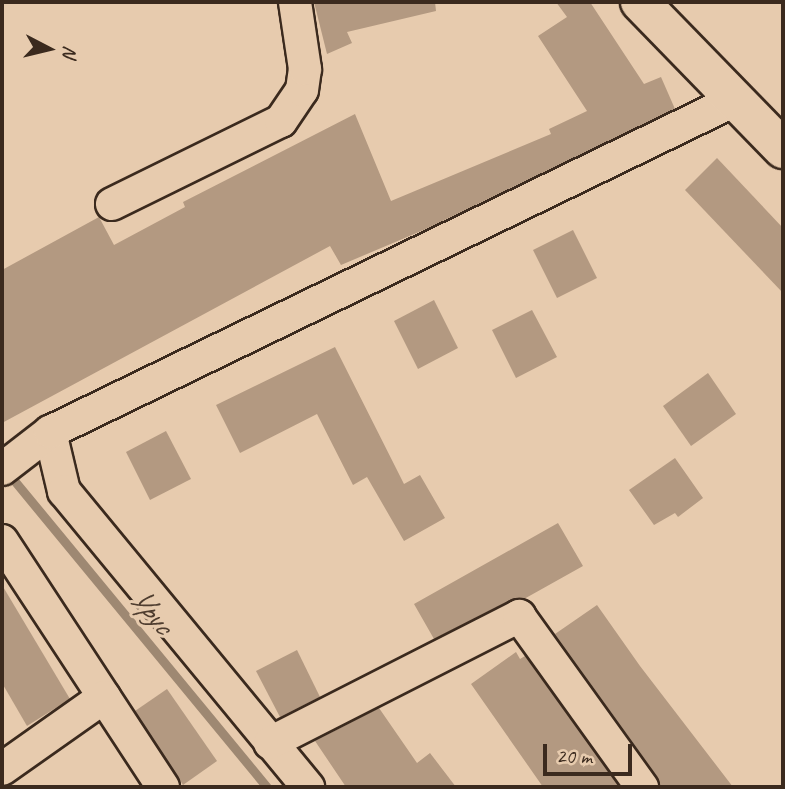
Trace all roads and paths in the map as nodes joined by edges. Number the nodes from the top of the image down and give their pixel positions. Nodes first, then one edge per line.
1 (295, 2) edge
2 (640, 2) edge
3 (733, 101) junction
4 (783, 149) edge
5 (113, 204) dead end
6 (50, 432) junction
7 (8, 464) edge
8 (2, 541) edge
9 (104, 697) junction
10 (270, 743) junction
11 (2, 769) edge
12 (163, 787) edge
13 (308, 787) edge
14 (642, 787) edge

1 - 5 street
2 - 3 street
3 - 4 street
3 - 6 street
6 - 7 street
6 - 10 street
8 - 9 street
9 - 11 street
9 - 12 street
10 - 13 street
10 - 14 street

